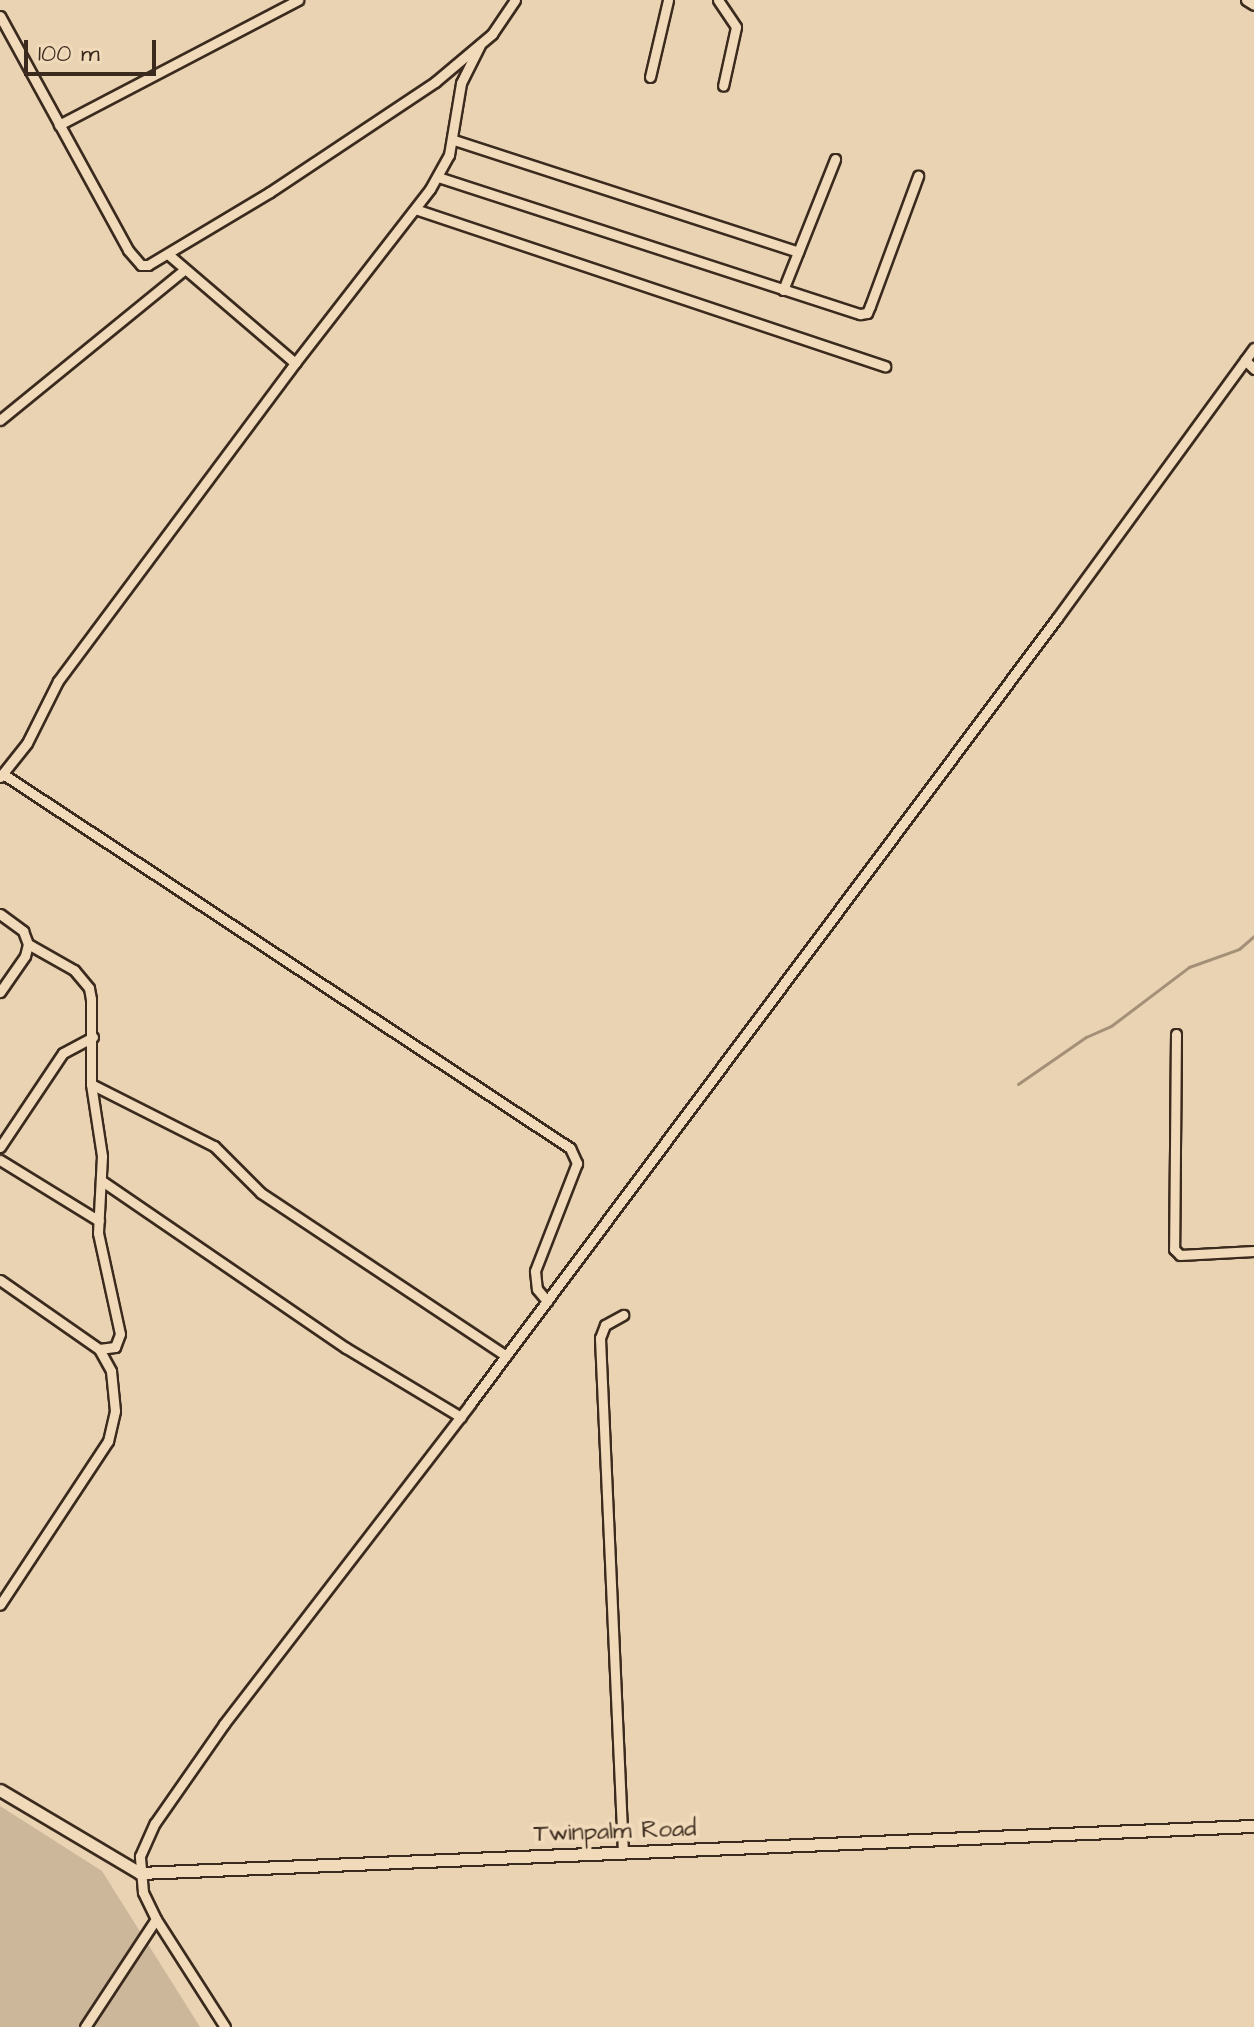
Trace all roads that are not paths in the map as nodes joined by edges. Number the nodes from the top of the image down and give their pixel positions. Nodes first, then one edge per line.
1 (298, 0) edge
2 (515, 0) edge
3 (668, 0) edge
4 (718, 0) edge
5 (1246, 0) edge
6 (1254, 5) edge
7 (0, 16) edge
8 (480, 45) junction
9 (650, 77) dead end
10 (440, 78) junction
11 (723, 86) dead end
12 (460, 89) junction
13 (59, 125) junction
14 (454, 140) junction
15 (835, 159) dead end
16 (918, 176) dead end
17 (438, 177) junction
18 (415, 209) junction
19 (798, 252) junction
20 (169, 255) junction
21 (184, 270) junction
22 (783, 290) junction
23 (1254, 348) edge
24 (1245, 360) junction
25 (295, 363) junction
26 (885, 366) dead end
27 (1254, 369) edge
28 (0, 420) edge
29 (2, 776) edge
30 (0, 914) edge
31 (28, 944) junction
32 (0, 992) edge
33 (1176, 1034) dead end
34 (93, 1037) junction
35 (91, 1084) junction
36 (0, 1147) edge
37 (0, 1160) edge
38 (102, 1181) junction
39 (99, 1221) junction
40 (1254, 1251) edge
41 (0, 1280) edge
42 (547, 1301) junction
43 (623, 1315) dead end
44 (99, 1349) junction
45 (506, 1356) junction
46 (461, 1417) junction
47 (1, 1601) edge
48 (0, 1790) edge
49 (1254, 1826) edge
50 (623, 1853) junction
51 (140, 1873) junction
52 (156, 1919) junction
53 (85, 2027) edge
54 (225, 2027) edge

1 - 13 street
2 - 8 street
3 - 9 street
4 - 11 street
5 - 6 street
7 - 13 street
8 - 10 street
8 - 12 street
10 - 12 street
10 - 20 street
12 - 14 street
13 - 20 street
14 - 17 street
14 - 19 street
15 - 19 street
16 - 22 street
17 - 18 street
17 - 22 street
18 - 25 street
18 - 26 street
19 - 22 street
20 - 21 street
21 - 25 street
21 - 28 street
23 - 24 street
24 - 27 street
24 - 42 street
25 - 29 street
29 - 42 street
30 - 31 street
31 - 32 street
31 - 34 street
33 - 40 street
34 - 35 street
34 - 36 street
35 - 38 street
35 - 45 street
37 - 39 street
38 - 39 street
38 - 46 street
39 - 44 street
41 - 44 street
42 - 45 street
43 - 50 street
44 - 47 street
45 - 46 street
46 - 51 street
48 - 51 main road
49 - 50 main road, Twinpalm Road
50 - 51 main road, Twinpalm Road
51 - 52 street
52 - 53 street
52 - 54 street

